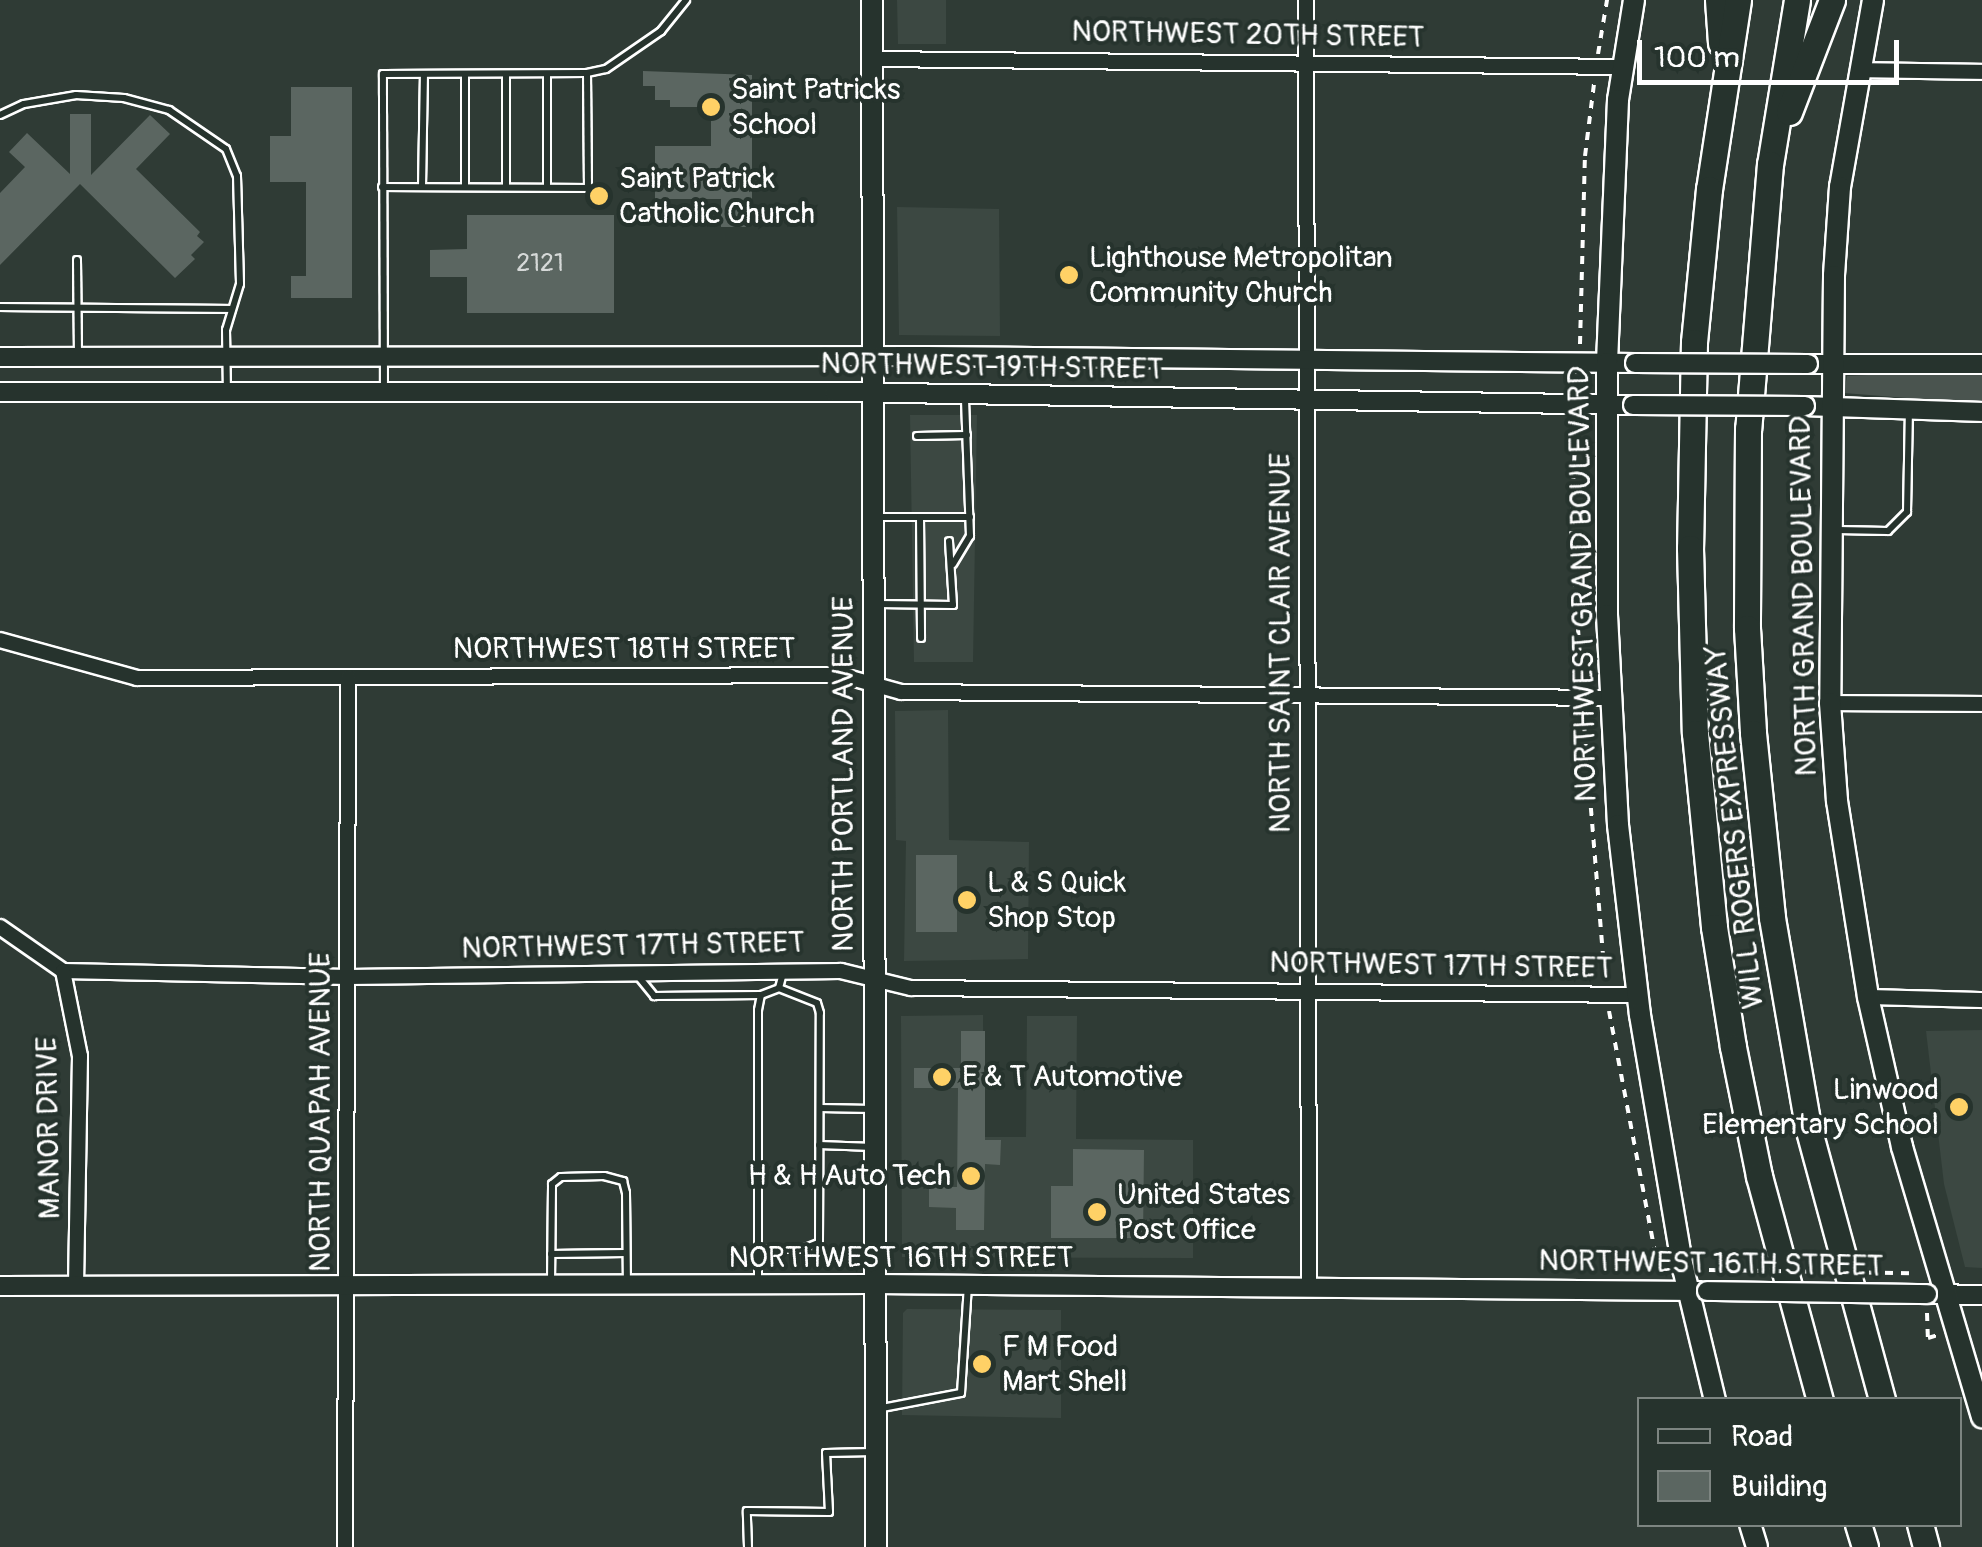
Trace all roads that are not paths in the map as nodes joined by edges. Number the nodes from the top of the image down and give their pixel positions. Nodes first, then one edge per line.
1 (686, 0) edge
2 (872, 0) edge
3 (1306, 0) edge
4 (1634, 0) edge
5 (1718, 0) edge
6 (1738, 0) edge
7 (1797, 0) edge
8 (1832, 0) edge
9 (1874, 0) edge
10 (873, 59) junction
11 (1306, 63) junction
12 (1624, 67) junction
13 (1858, 70) junction
14 (1982, 72) edge
15 (587, 73) junction
16 (506, 74) junction
17 (547, 74) junction
18 (424, 75) junction
19 (465, 75) junction
20 (1724, 88) junction
21 (0, 115) edge
22 (1770, 164) junction
23 (422, 186) junction
24 (382, 187) junction
25 (465, 187) junction
26 (506, 187) junction
27 (547, 188) junction
28 (77, 260) dead end
29 (0, 308) edge
30 (77, 308) junction
31 (232, 309) junction
32 (873, 356) junction
33 (0, 357) edge
34 (384, 357) junction
35 (78, 358) junction
36 (224, 358) junction
37 (1308, 360) junction
38 (1607, 362) junction
39 (1832, 364) junction
40 (1982, 364) edge
41 (0, 392) edge
42 (227, 392) junction
43 (384, 392) junction
44 (873, 394) junction
45 (965, 396) junction
46 (1308, 398) junction
47 (1606, 405) junction
48 (1832, 408) junction
49 (1909, 410) junction
50 (1982, 412) edge
51 (967, 435) junction
52 (917, 436) dead end
53 (874, 517) junction
54 (948, 517) junction
55 (959, 517) junction
56 (970, 517) junction
57 (920, 518) junction
58 (948, 528) dead end
59 (960, 529) dead end
60 (1831, 530) junction
61 (949, 541) dead end
62 (960, 541) dead end
63 (954, 564) junction
64 (874, 603) junction
65 (921, 606) junction
66 (921, 638) dead end
67 (0, 640) edge
68 (348, 677) junction
69 (874, 684) junction
70 (1308, 696) junction
71 (1611, 698) junction
72 (1830, 703) junction
73 (1982, 704) edge
74 (0, 927) edge
75 (63, 971) junction
76 (784, 972) junction
77 (637, 973) junction
78 (348, 977) junction
79 (875, 979) junction
80 (779, 988) junction
81 (1309, 992) junction
82 (761, 995) junction
83 (1638, 995) junction
84 (1868, 997) junction
85 (1982, 1000) edge
86 (820, 1108) junction
87 (875, 1108) junction
88 (819, 1145) junction
89 (875, 1147) junction
90 (758, 1249) junction
91 (626, 1253) junction
92 (551, 1254) junction
93 (876, 1284) junction
94 (968, 1284) junction
95 (758, 1285) junction
96 (0, 1286) edge
97 (76, 1286) junction
98 (551, 1286) junction
99 (627, 1286) junction
100 (1309, 1287) junction
101 (348, 1288) junction
102 (1698, 1291) junction
103 (1982, 1295) edge
104 (1931, 1304) junction
105 (1715, 1397) edge
106 (1819, 1397) edge
107 (1881, 1397) edge
108 (876, 1409) junction
109 (1982, 1418) edge
110 (876, 1452) junction
111 (345, 1547) edge
112 (748, 1547) edge
113 (876, 1547) edge

1 - 15 lane
2 - 10 main road, NORTH PORTLAND AVENUE
3 - 11 street, NORTH SAINT CLAIR AVENUE
4 - 12 main road, NORTHWEST GRAND BOULEVARD
5 - 20 highway
6 - 20 highway, WILL ROGERS EXPRESSWAY
7 - 22 highway, WILL ROGERS EXPRESSWAY
8 - 22 highway
9 - 13 main road, NORTH GRAND BOULEVARD
10 - 11 street, NORTHWEST 20TH STREET
10 - 32 main road, NORTH PORTLAND AVENUE
11 - 12 street, NORTHWEST 20TH STREET
11 - 37 street, NORTH SAINT CLAIR AVENUE
12 - 38 main road, NORTHWEST GRAND BOULEVARD
13 - 14 street
13 - 39 main road, NORTH GRAND BOULEVARD
15 - 17 lane
15 - 27 lane
16 - 17 lane
16 - 19 lane
16 - 26 lane
17 - 27 lane
18 - 19 lane
18 - 23 lane
18 - 24 lane
19 - 25 lane
20 - 106 highway, WILL ROGERS EXPRESSWAY
21 - 31 lane
22 - 107 highway, WILL ROGERS EXPRESSWAY
23 - 24 lane
23 - 25 lane
24 - 34 lane
25 - 26 lane
26 - 27 lane
28 - 30 lane
29 - 30 lane
30 - 31 lane
30 - 35 lane
31 - 36 lane
32 - 34 street, NORTHWEST 19TH STREET
32 - 37 street, NORTHWEST 19TH STREET
32 - 44 main road, NORTH PORTLAND AVENUE
33 - 35 street, NORTHWEST 19TH STREET
34 - 36 street, NORTHWEST 19TH STREET
34 - 43 lane
35 - 36 street, NORTHWEST 19TH STREET
36 - 42 lane
37 - 38 street, NORTHWEST 19TH STREET
37 - 46 street, NORTH SAINT CLAIR AVENUE
38 - 39 street, NORTHWEST 19TH STREET, bridge
38 - 47 main road, NORTHWEST GRAND BOULEVARD
39 - 40 street, NORTHWEST 19TH STREET
39 - 48 main road, NORTH GRAND BOULEVARD
41 - 42 street, NORTHWEST 19TH STREET
42 - 43 street, NORTHWEST 19TH STREET
43 - 44 street, NORTHWEST 19TH STREET
44 - 45 street, NORTHWEST 19TH STREET
44 - 53 main road, NORTH PORTLAND AVENUE
45 - 46 street, NORTHWEST 19TH STREET
45 - 51 lane
46 - 47 street, NORTHWEST 19TH STREET
46 - 70 street, NORTH SAINT CLAIR AVENUE
47 - 48 street, NORTHWEST 19TH STREET, bridge
47 - 71 main road, NORTHWEST GRAND BOULEVARD
48 - 49 street, NORTHWEST 19TH STREET
48 - 60 main road, NORTH GRAND BOULEVARD
49 - 50 street, NORTHWEST 19TH STREET
49 - 60 lane
51 - 52 lane
51 - 56 lane
53 - 57 lane
53 - 64 main road, NORTH PORTLAND AVENUE
54 - 55 lane
54 - 57 lane
54 - 58 lane
55 - 56 lane
55 - 59 lane
56 - 63 lane
57 - 65 lane
60 - 72 main road, NORTH GRAND BOULEVARD
61 - 63 lane
62 - 63 lane
63 - 65 lane
64 - 65 lane
64 - 69 main road, NORTH PORTLAND AVENUE
65 - 66 lane
67 - 68 street, NORTHWEST 18TH STREET
68 - 69 street, NORTHWEST 18TH STREET
68 - 78 street, NORTH QUAPAH AVENUE
69 - 70 street, NORTHWEST 18TH STREET
69 - 79 main road, NORTH PORTLAND AVENUE
70 - 71 street, NORTHWEST 18TH STREET
70 - 81 street, NORTH SAINT CLAIR AVENUE
71 - 83 main road, NORTHWEST GRAND BOULEVARD
72 - 73 street
72 - 84 main road, NORTH GRAND BOULEVARD
74 - 75 street
75 - 78 street, NORTHWEST 17TH STREET
75 - 97 street, MANOR DRIVE
76 - 77 street, NORTHWEST 17TH STREET
76 - 79 street, NORTHWEST 17TH STREET
76 - 80 lane
77 - 78 street, NORTHWEST 17TH STREET
77 - 82 lane
78 - 101 street, NORTH QUAPAH AVENUE
79 - 81 street, NORTHWEST 17TH STREET
79 - 87 main road, NORTH PORTLAND AVENUE
80 - 82 lane
80 - 86 lane
81 - 83 street, NORTHWEST 17TH STREET
81 - 100 street, NORTH SAINT CLAIR AVENUE
82 - 90 lane
83 - 102 main road, NORTHWEST GRAND BOULEVARD
84 - 85 street
84 - 104 main road, NORTH GRAND BOULEVARD
86 - 87 lane
86 - 88 lane
87 - 89 main road, NORTH PORTLAND AVENUE
88 - 89 lane
88 - 90 lane
89 - 93 main road, NORTH PORTLAND AVENUE
90 - 95 lane
91 - 92 lane
91 - 92 lane
91 - 99 lane
92 - 98 lane
93 - 94 street, NORTHWEST 16TH STREET
93 - 95 street, NORTHWEST 16TH STREET
93 - 108 main road, NORTH PORTLAND AVENUE
94 - 100 street, NORTHWEST 16TH STREET
94 - 108 lane
95 - 99 street, NORTHWEST 16TH STREET
96 - 97 street, NORTHWEST 16TH STREET
97 - 101 street, NORTHWEST 16TH STREET
98 - 99 street, NORTHWEST 16TH STREET
98 - 101 street, NORTHWEST 16TH STREET
100 - 102 street, NORTHWEST 16TH STREET
101 - 111 street, NORTH QUAPAH AVENUE
102 - 104 street, NORTHWEST 16TH STREET, bridge
102 - 105 main road, NORTHWEST GRAND BOULEVARD
103 - 104 street, NORTHWEST 16TH STREET
104 - 109 main road, NORTH GRAND BOULEVARD
108 - 110 main road, NORTH PORTLAND AVENUE
110 - 112 lane
110 - 113 main road, NORTH PORTLAND AVENUE

